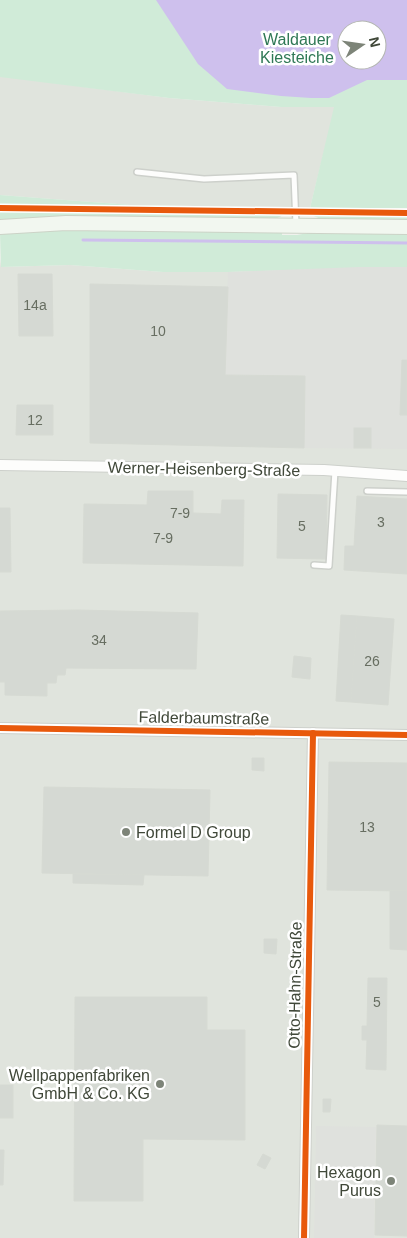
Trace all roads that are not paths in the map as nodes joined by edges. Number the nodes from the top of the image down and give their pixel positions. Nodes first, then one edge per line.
1 (137, 172) dead end
2 (296, 226) junction
3 (0, 227) edge
4 (407, 227) edge
5 (0, 465) edge
6 (335, 471) junction
7 (407, 476) edge
8 (367, 491) dead end
9 (407, 492) edge
10 (314, 565) dead end
11 (0, 728) edge
12 (312, 734) junction
13 (407, 735) edge
14 (304, 1238) edge

1 - 2 lane
2 - 3 main road
2 - 4 main road
5 - 6 street, Werner-Heisenberg-Straße
6 - 7 street, Werner-Heisenberg-Straße
6 - 10 lane
8 - 9 lane
11 - 12 street, Falderbaumstraße
12 - 13 street, Falderbaumstraße
12 - 14 street, Otto-Hahn-Straße

